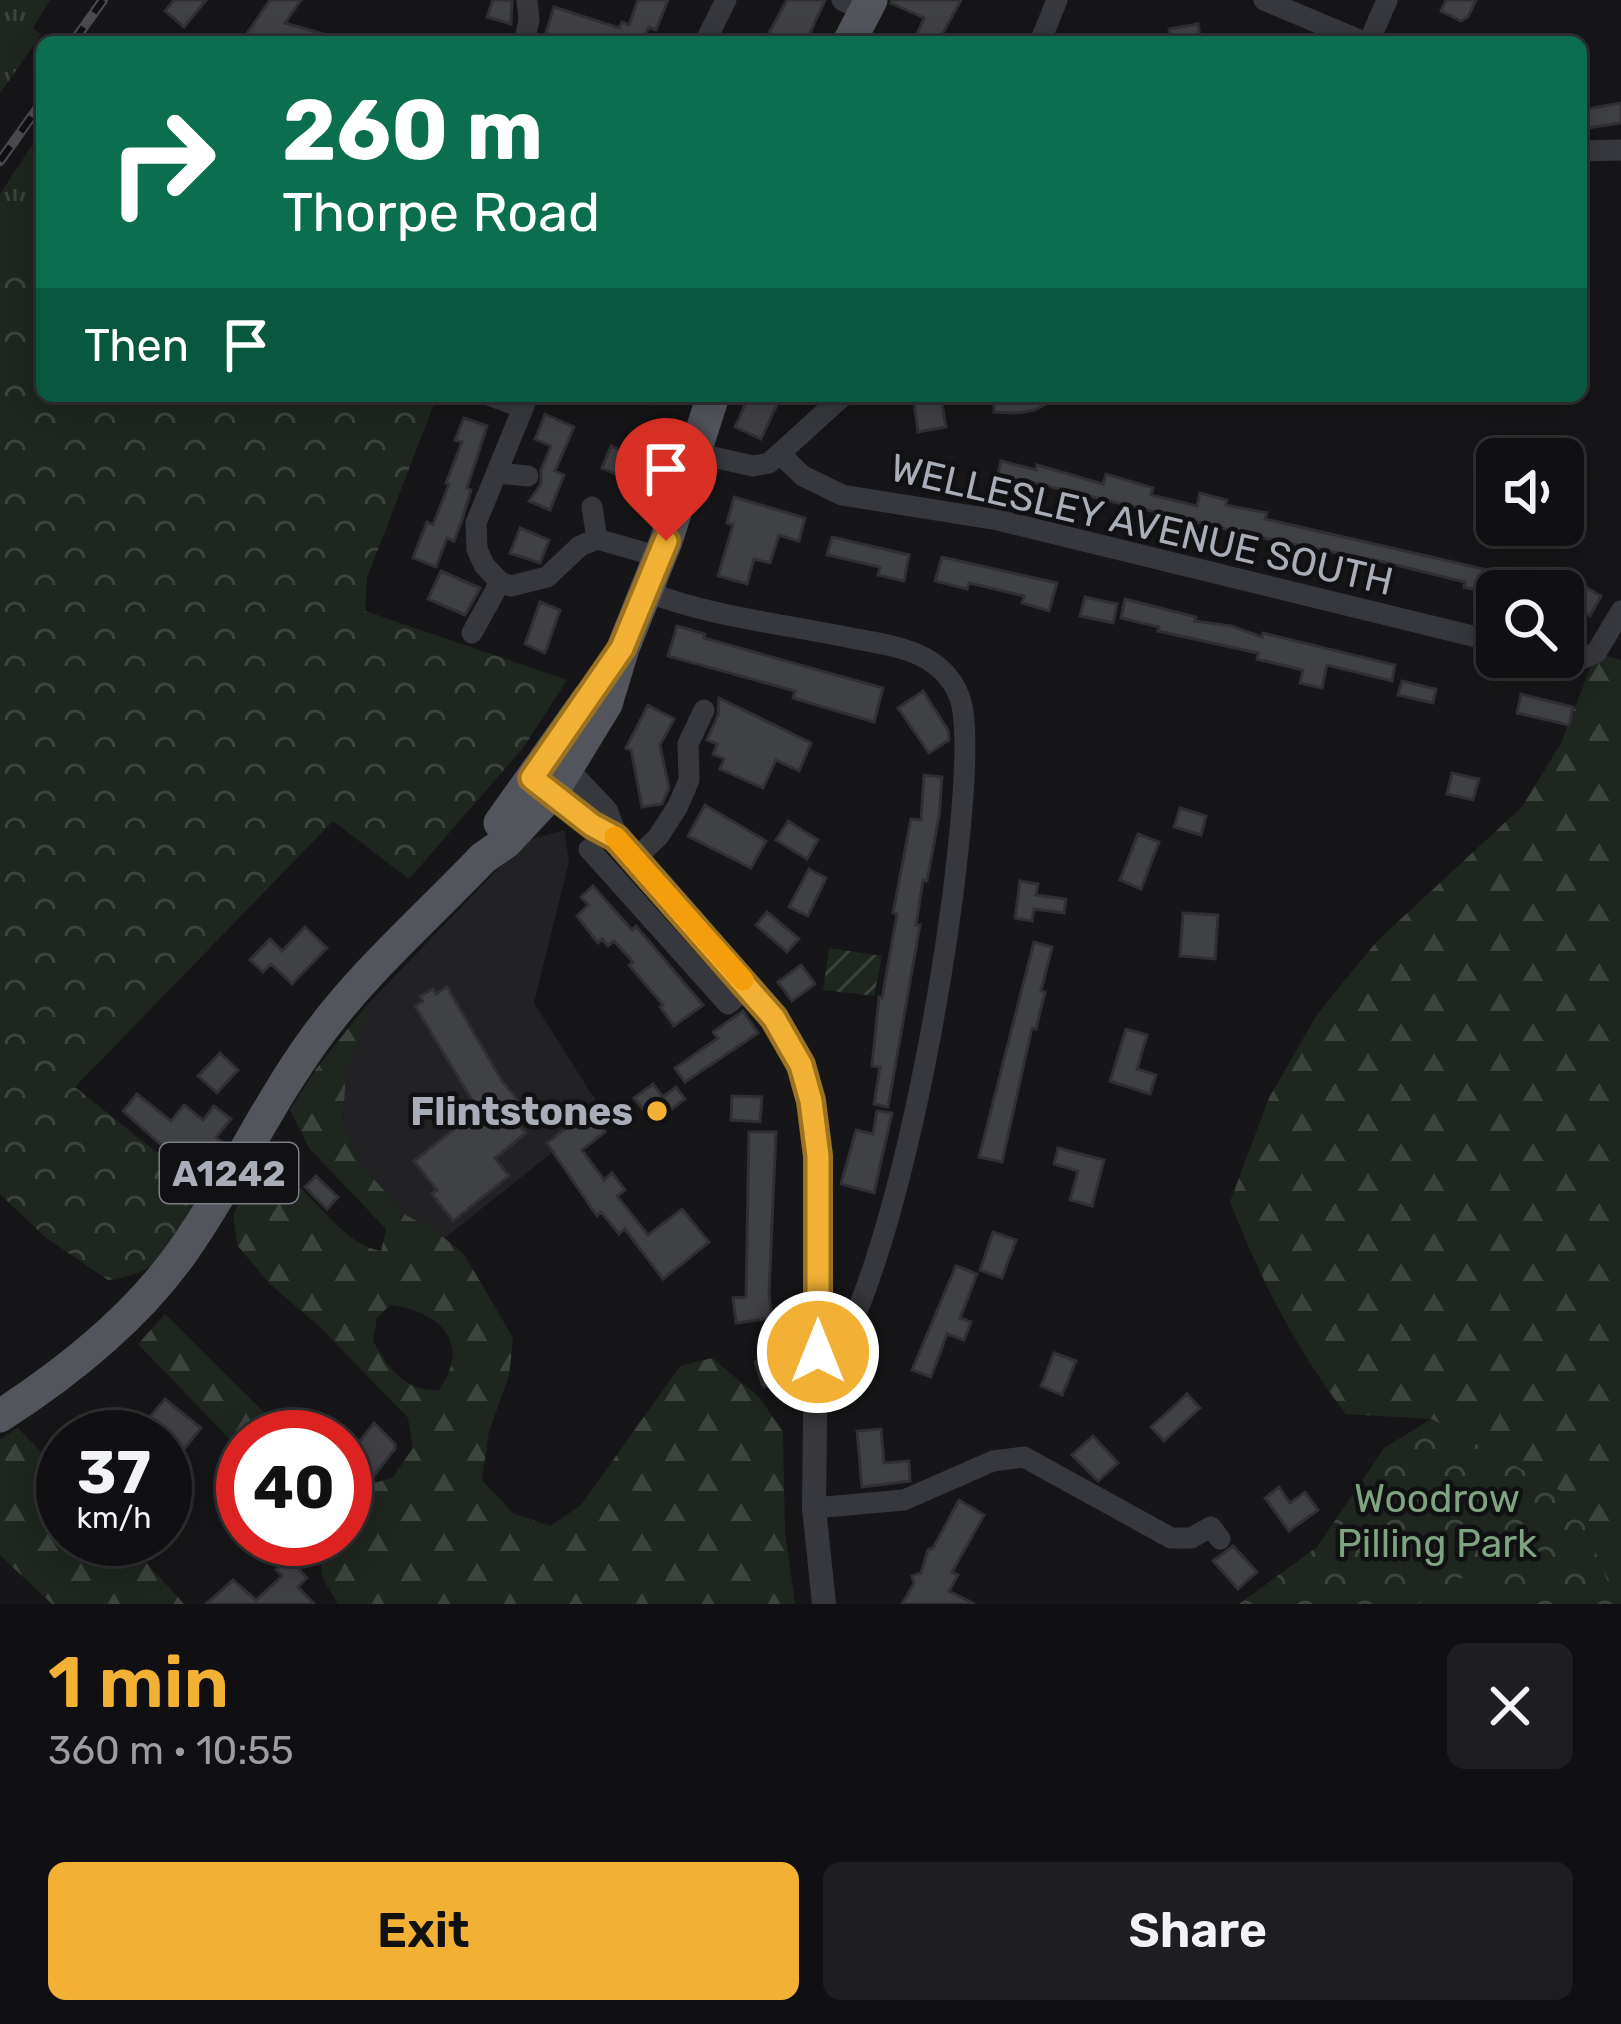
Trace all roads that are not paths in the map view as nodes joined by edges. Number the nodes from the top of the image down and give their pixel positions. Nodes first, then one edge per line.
1 (526, 0) edge
2 (726, 0) edge
3 (1057, 0) edge
4 (1264, 0) edge
5 (1387, 0) edge
6 (860, 4) edge
7 (525, 36) edge
8 (708, 36) edge
9 (851, 36) edge
10 (1042, 36) edge
11 (1352, 36) edge
12 (1370, 36) edge
13 (1621, 150) edge
14 (1587, 152) edge
15 (526, 402) edge
16 (710, 402) edge
17 (837, 402) edge
18 (695, 453) junction
19 (781, 455) junction
20 (497, 472) junction
21 (528, 476) dead end
22 (592, 507) dead end
23 (597, 539) junction
24 (660, 557) junction
25 (500, 582) junction
26 (648, 592) junction
27 (1621, 611) edge
28 (472, 634) dead end
29 (1476, 637) edge
30 (1584, 657) edge
31 (704, 710) dead end
32 (550, 775) junction
33 (589, 848) dead end
34 (636, 858) junction
35 (748, 986) junction
36 (856, 1309) junction
37 (818, 1326) junction
38 (817, 1378) junction
39 (0, 1416) edge
40 (814, 1508) junction
41 (1210, 1527) dead end
42 (824, 1604) edge

1 - 7 street
2 - 8 street
3 - 10 street
4 - 11 street
5 - 12 street
6 - 9 main road
13 - 14 street
15 - 20 street
16 - 18 main road, A1242
17 - 19 street
18 - 19 street
18 - 24 main road, A1242
19 - 29 street, WELLESLEY AVENUE SOUTH
20 - 21 street
20 - 25 street
22 - 23 street
23 - 24 street
23 - 25 street
24 - 26 main road, A1242
25 - 28 street
26 - 32 main road, A1242
26 - 36 street
27 - 30 street
31 - 34 street
32 - 34 street
32 - 39 main road, A1242
33 - 35 street
34 - 35 street
35 - 37 street
36 - 37 street
36 - 38 street
37 - 38 street
38 - 40 street
40 - 41 street
40 - 42 street

